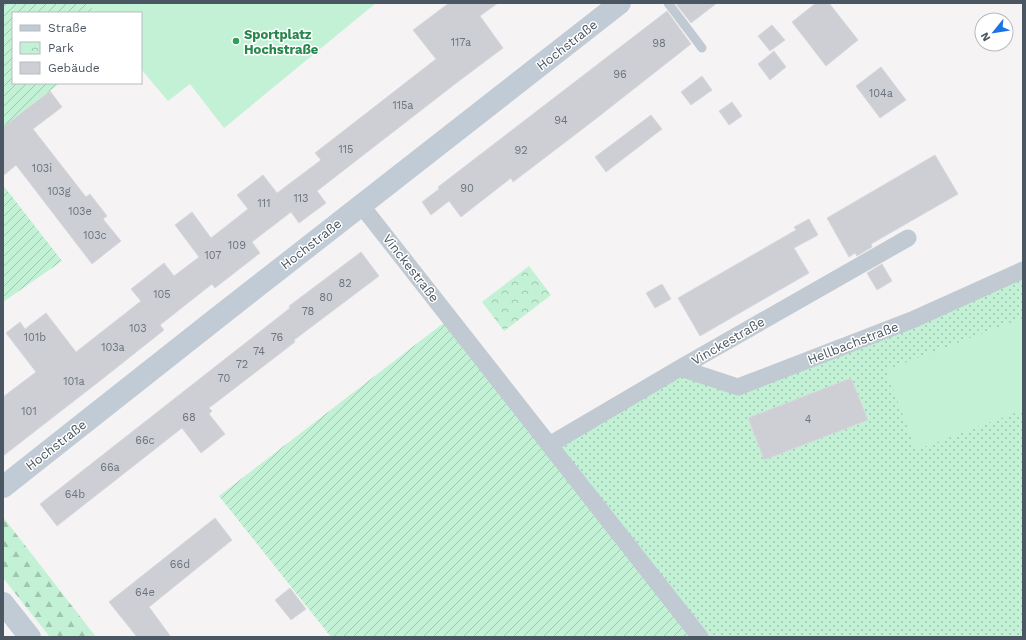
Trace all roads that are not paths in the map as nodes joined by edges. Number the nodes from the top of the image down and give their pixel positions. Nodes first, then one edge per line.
1 (620, 3) edge
2 (668, 3) edge
3 (702, 48) dead end
4 (361, 205) junction
5 (908, 238) dead end
6 (1023, 270) edge
7 (680, 368) junction
8 (549, 445) junction
9 (3, 487) edge
10 (3, 603) edge
11 (30, 637) edge
12 (700, 637) edge

1 - 4 street, Hochstraße
2 - 3 lane
4 - 8 street, Vinckestraße
4 - 9 street, Hochstraße
5 - 7 street, Vinckestraße
6 - 7 street, Hellbachstraße
7 - 8 street, Vinckestraße
8 - 12 street, Vinckestraße
10 - 11 street

